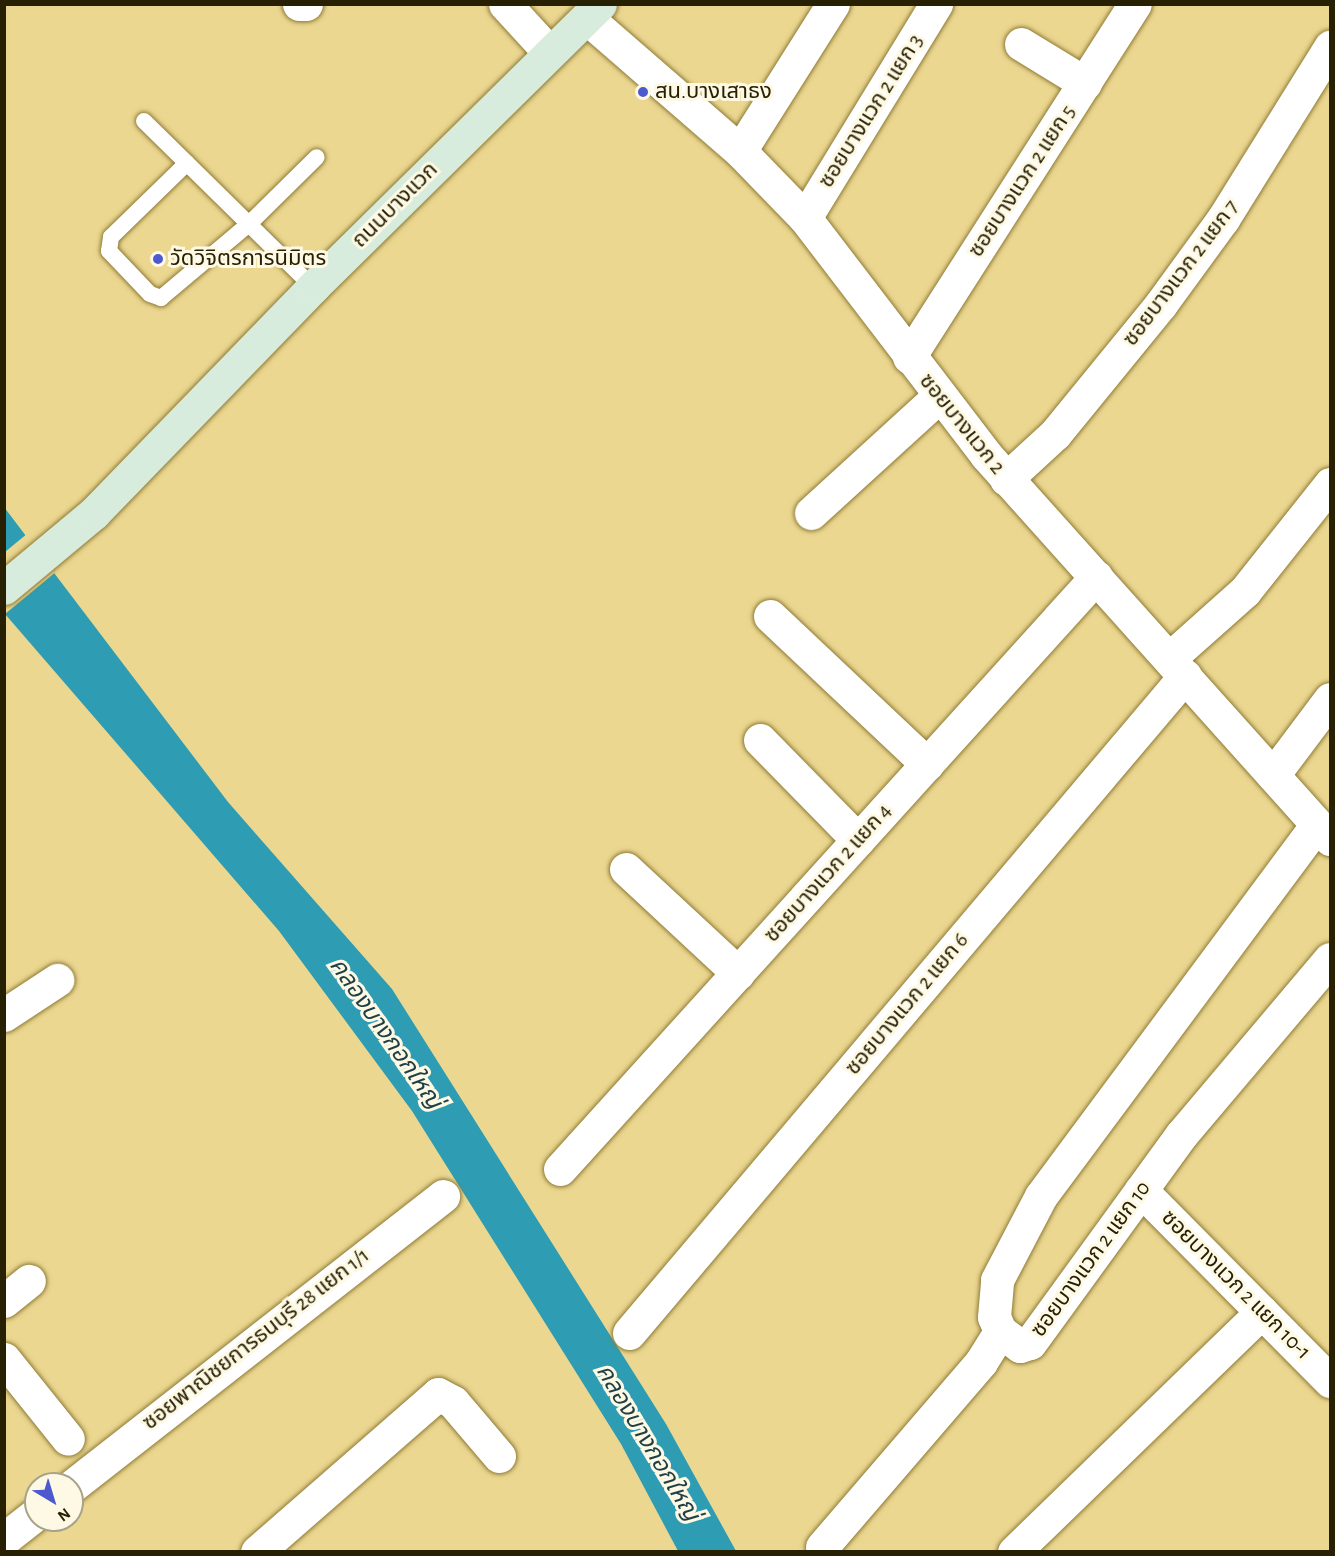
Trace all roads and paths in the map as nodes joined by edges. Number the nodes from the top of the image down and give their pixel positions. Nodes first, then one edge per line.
1 (299, 4) edge
2 (306, 4) edge
3 (505, 4) edge
4 (833, 4) edge
5 (936, 4) edge
6 (1135, 4) edge
7 (593, 11) edge
8 (1021, 44) dead end
9 (1330, 47) edge
10 (548, 51) junction
11 (1084, 83) junction
12 (144, 121) dead end
13 (740, 151) junction
14 (317, 158) dead end
15 (187, 162) junction
16 (805, 218) junction
17 (249, 224) junction
18 (313, 287) junction
19 (909, 357) junction
20 (939, 396) junction
21 (1006, 479) junction
22 (1330, 484) edge
23 (811, 513) dead end
24 (1096, 577) junction
25 (4, 588) edge
26 (770, 616) dead end
27 (1178, 666) junction
28 (1330, 699) edge
29 (760, 740) dead end
30 (927, 764) junction
31 (1273, 775) junction
32 (1324, 832) edge
33 (858, 840) junction
34 (626, 869) dead end
35 (1330, 959) edge
36 (738, 973) junction
37 (57, 980) dead end
38 (4, 1015) edge
39 (560, 1170) dead end
40 (1141, 1190) junction
41 (443, 1196) dead end
42 (1262, 1312) junction
43 (1000, 1331) junction
44 (629, 1333) dead end
45 (4, 1359) edge
46 (1330, 1381) edge
47 (68, 1439) dead end
48 (499, 1456) dead end
49 (84, 1477) edge
50 (24, 1523) edge
51 (4, 1539) edge
52 (822, 1547) dead end
53 (257, 1551) edge
54 (1014, 1551) edge

1 - 2 street
3 - 10 street
4 - 13 street
5 - 16 street, ซอยบางแวก 2 แยก 3
6 - 11 street, ซอยบางแวก 2 แยก 5
7 - 10 main road, ถนนบางแวก
7 - 13 street, ซอยบางแวก 2
8 - 11 street
9 - 21 street, ซอยบางแวก 2 แยก 7
10 - 18 main road, ถนนบางแวก
11 - 19 street, ซอยบางแวก 2 แยก 5
12 - 15 lane
13 - 16 street, ซอยบางแวก 2
14 - 17 lane
15 - 17 lane
15 - 17 lane
16 - 19 street, ซอยบางแวก 2
17 - 18 lane
18 - 25 main road, ถนนบางแวก
19 - 20 street, ซอยบางแวก 2
20 - 21 street, ซอยบางแวก 2
20 - 23 street
21 - 24 street, ซอยบางแวก 2
22 - 27 street, ซอยบางแวก 2 แยก 6
24 - 27 street, ซอยบางแวก 2
24 - 30 street, ซอยบางแวก 2 แยก 4
26 - 30 street
27 - 31 street, ซอยบางแวก 2
27 - 44 street, ซอยบางแวก 2 แยก 6
28 - 31 street
29 - 33 street
30 - 33 street, ซอยบางแวก 2 แยก 4
31 - 32 street, ซอยบางแวก 2
32 - 43 street
33 - 36 street, ซอยบางแวก 2 แยก 4
34 - 36 street
35 - 40 street, ซอยบางแวก 2 แยก 10
36 - 39 street, ซอยบางแวก 2 แยก 4
37 - 38 street
40 - 42 street, ซอยบางแวก 2 แยก 10-1
40 - 43 street, ซอยบางแวก 2 แยก 10
41 - 49 street, ซอยพาณิชยการธนบุรี 28 แยก 1/1
42 - 46 street, ซอยบางแวก 2 แยก 10-1
42 - 54 street
43 - 52 street, ซอยบางแวก 2 แยก 10
45 - 47 street
48 - 53 street
50 - 51 street

